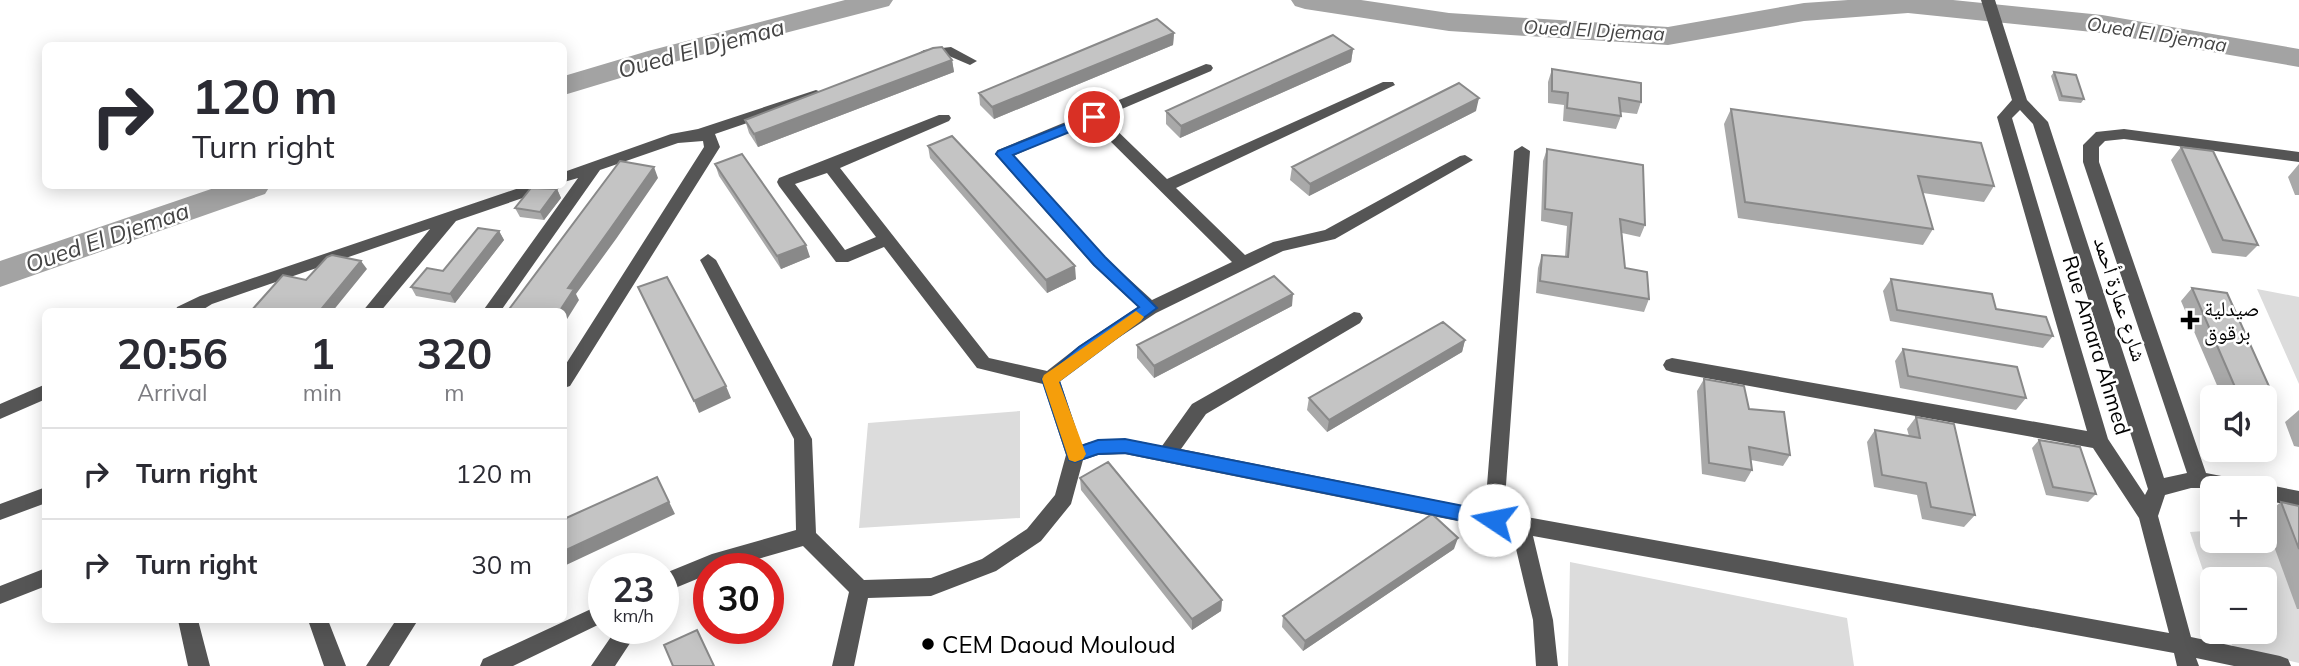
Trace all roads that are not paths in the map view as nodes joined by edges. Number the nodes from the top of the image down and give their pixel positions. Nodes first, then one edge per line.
1 (1988, 0) edge
2 (908, 60) edge
3 (970, 61) dead end
4 (1206, 68) dead end
5 (1388, 85) dead end
6 (827, 90) edge
7 (2020, 101) junction
8 (1094, 117) junction
9 (944, 118) dead end
10 (700, 134) junction
11 (1522, 151) dead end
12 (2299, 157) edge
13 (1465, 160) dead end
14 (830, 166) junction
15 (594, 167) junction
16 (567, 176) edge
17 (1164, 187) junction
18 (531, 189) edge
19 (450, 217) junction
20 (888, 239) junction
21 (708, 260) dead end
22 (1242, 262) junction
23 (191, 308) edge
24 (373, 308) edge
25 (493, 308) edge
26 (1150, 308) junction
27 (1354, 318) dead end
28 (1672, 365) dead end
29 (567, 376) edge
30 (1050, 379) junction
31 (42, 392) edge
32 (0, 412) edge
33 (2099, 441) junction
34 (1167, 454) junction
35 (1075, 455) junction
36 (2199, 479) joint
37 (2158, 489) junction
38 (2277, 495) edge
39 (42, 496) edge
40 (2299, 499) edge
41 (0, 512) edge
42 (2148, 516) junction
43 (1494, 520) junction
44 (1520, 525) junction
45 (806, 536) junction
46 (679, 577) edge
47 (42, 579) edge
48 (860, 589) junction
49 (0, 595) edge
50 (588, 620) edge
51 (189, 623) edge
52 (319, 623) edge
53 (406, 623) edge
54 (618, 644) edge
55 (2182, 645) junction
56 (199, 666) edge
57 (335, 666) edge
58 (377, 666) edge
59 (491, 666) edge
60 (602, 666) edge
61 (843, 666) edge
62 (1547, 666) edge
63 (2188, 666) edge
64 (2280, 666) edge

1 - 7 street
2 - 3 street
4 - 8 street
5 - 17 street
6 - 10 street
7 - 33 street, Rue Amara Ahmed
7 - 37 street, شارع عمارة أحمد
8 - 17 street
8 - 26 street
9 - 14 street
10 - 15 street
10 - 29 street
11 - 43 street
12 - 36 street
13 - 22 street
14 - 20 street
14 - 20 street
15 - 16 street
15 - 25 street
17 - 22 street
18 - 19 street
19 - 23 street
19 - 24 street
20 - 30 street
21 - 45 street
22 - 26 street
26 - 30 street
27 - 34 street
28 - 33 street
30 - 35 street
31 - 32 street
33 - 42 street, Rue Amara Ahmed
34 - 35 street
34 - 43 street
35 - 48 street
36 - 37 street
37 - 42 street
38 - 40 street
39 - 41 street
42 - 55 street, Rue Amara Ahmed
43 - 44 street
44 - 55 street
44 - 62 street
45 - 46 street
45 - 48 street
47 - 49 street
48 - 61 street
50 - 59 street
51 - 56 street
52 - 57 street
53 - 58 street
54 - 60 street
55 - 63 street, Rue Amara Ahmed
55 - 64 street

